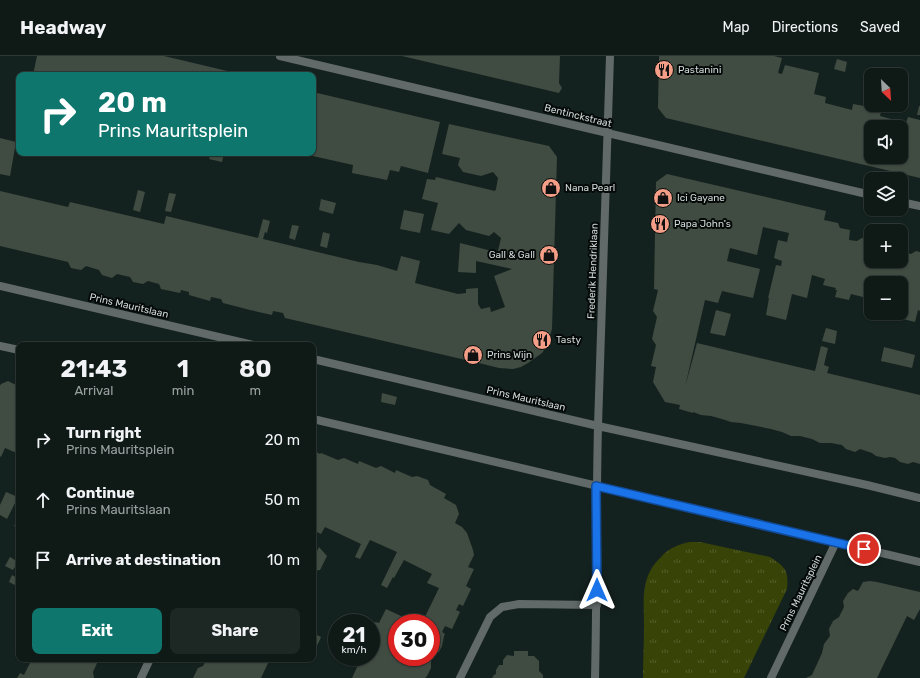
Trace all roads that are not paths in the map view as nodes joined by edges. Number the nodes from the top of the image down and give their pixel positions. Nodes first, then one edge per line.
1 (280, 56) edge
2 (610, 56) edge
3 (608, 134) junction
4 (864, 193) edge
5 (908, 203) edge
6 (920, 206) edge
7 (0, 286) edge
8 (240, 342) edge
9 (0, 346) edge
10 (16, 349) edge
11 (316, 360) edge
12 (316, 420) edge
13 (598, 426) junction
14 (596, 486) junction
15 (920, 498) edge
16 (836, 542) junction
17 (920, 562) edge
18 (597, 605) junction
19 (149, 662) edge
20 (141, 678) edge
21 (460, 678) edge
22 (595, 678) edge
23 (771, 678) edge

1 - 3 street, Bentinckstraat
2 - 3 street, Frederik Hendriklaan
3 - 4 street, Bentinckstraat
3 - 13 street, Frederik Hendriklaan
5 - 6 street
7 - 8 street, Prins Mauritslaan
9 - 10 street
11 - 13 street, Prins Mauritslaan
12 - 14 street
13 - 14 street, Frederik Hendriklaan
13 - 15 street, Prins Mauritslaan
14 - 16 street
14 - 18 street
16 - 17 street
16 - 23 street, Prins Mauritsplein
18 - 21 street
18 - 22 street
19 - 20 street

